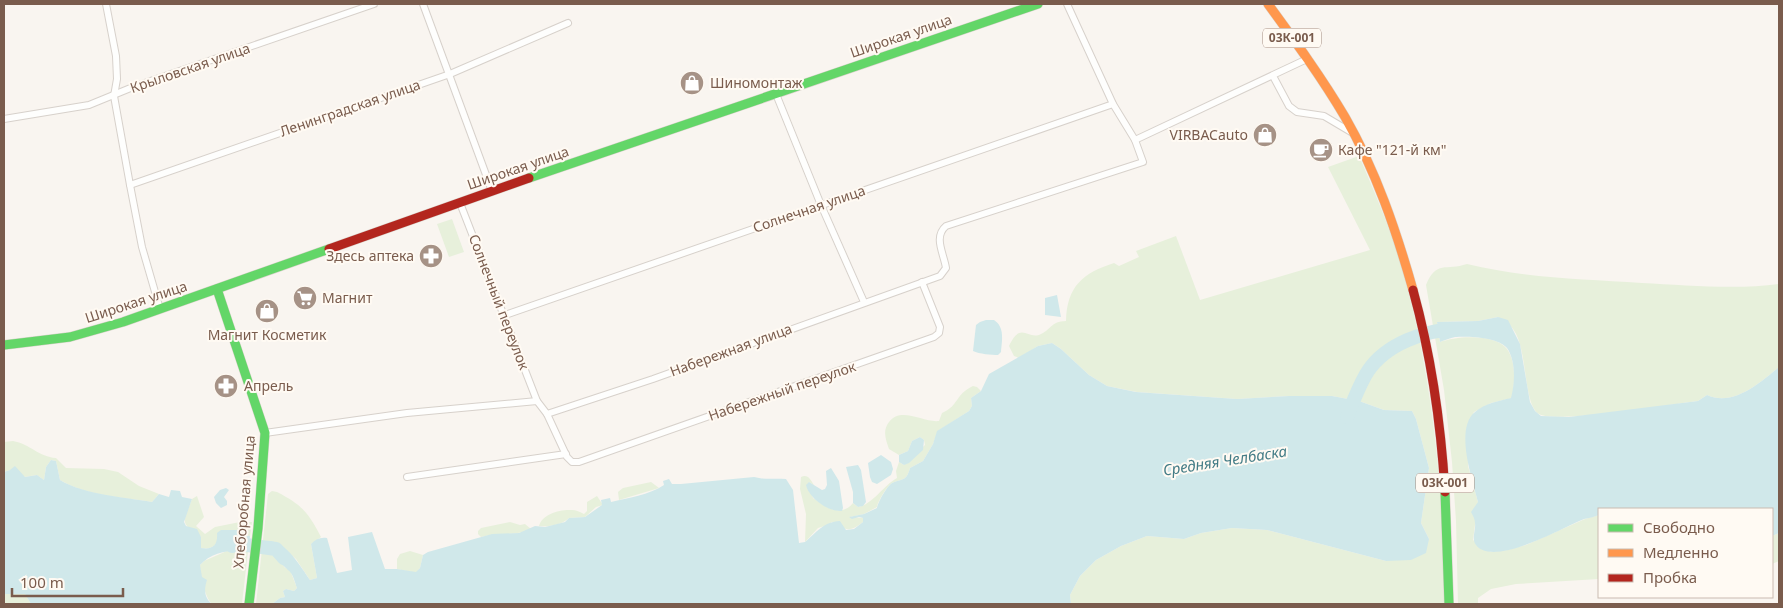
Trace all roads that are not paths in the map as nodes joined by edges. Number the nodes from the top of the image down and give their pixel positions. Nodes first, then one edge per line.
1 (106, 4) edge
2 (374, 4) edge
3 (423, 4) edge
4 (1038, 4) edge
5 (1067, 4) edge
6 (1268, 4) edge
7 (568, 23) dead end
8 (1307, 59) junction
9 (450, 74) junction
10 (1273, 76) junction
11 (776, 94) junction
12 (114, 96) junction
13 (1113, 104) junction
14 (4, 120) edge
15 (1354, 134) junction
16 (1135, 140) junction
17 (130, 185) junction
18 (492, 191) junction
19 (460, 203) junction
20 (821, 205) junction
21 (922, 282) junction
22 (217, 289) junction
23 (864, 302) junction
24 (160, 309) junction
25 (505, 315) junction
26 (4, 345) edge
27 (537, 401) junction
28 (547, 414) junction
29 (266, 433) junction
30 (566, 454) junction
31 (407, 477) dead end
32 (249, 604) edge
33 (1449, 604) edge

1 - 12 street
2 - 12 street, Крыловская улица
3 - 9 street
4 - 11 street, Широкая улица
5 - 13 street
6 - 8 street, 03К-001
7 - 9 street, Ленинградская улица
8 - 10 street
8 - 15 street, 03К-001
9 - 17 street, Ленинградская улица
9 - 18 street
10 - 15 street
10 - 16 street
11 - 18 street, Широкая улица
11 - 20 street
12 - 14 street, Крыловская улица
12 - 17 street
13 - 16 street
13 - 20 street, Солнечная улица
15 - 33 street, 03К-001
16 - 21 street, Набережная улица
17 - 24 street
18 - 19 street, Широкая улица
19 - 22 street, Широкая улица
19 - 25 street, Солнечный переулок
20 - 23 street
20 - 25 street, Солнечная улица
21 - 23 street, Набережная улица
21 - 30 street, Набережный переулок
22 - 24 street, Широкая улица
22 - 29 street, Хлеборобная улица
23 - 28 street, Набережная улица
24 - 26 street, Широкая улица
25 - 27 street, Солнечный переулок
27 - 28 street
27 - 29 street
28 - 30 street
29 - 32 street, Хлеборобная улица
30 - 31 street

